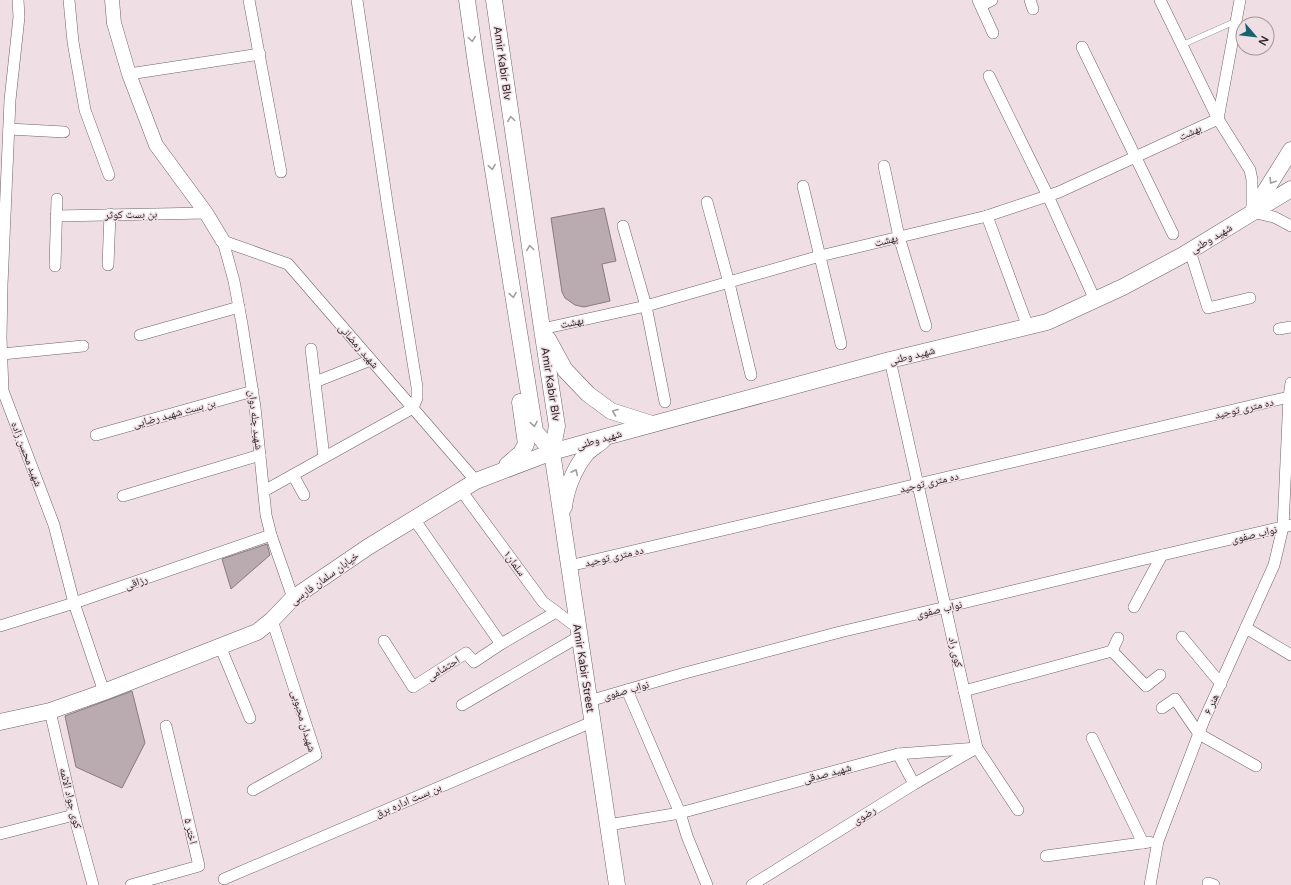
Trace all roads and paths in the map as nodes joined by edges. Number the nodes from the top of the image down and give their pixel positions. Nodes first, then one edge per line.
1 (18, 0) edge
2 (69, 0) edge
3 (112, 0) edge
4 (249, 0) edge
5 (357, 0) edge
6 (467, 0) edge
7 (494, 0) edge
8 (992, 0) edge
9 (1160, 0) edge
10 (1240, 0) edge
11 (979, 3) edge
12 (1237, 16) edge
13 (1235, 21) edge
14 (1235, 26) edge
15 (993, 33) dead end
16 (1182, 45) junction
17 (1082, 47) dead end
18 (260, 54) junction
19 (502, 59) junction
20 (476, 64) junction
21 (129, 74) junction
22 (989, 76) dead end
23 (1218, 119) junction
24 (9, 129) junction
25 (64, 132) dead end
26 (1291, 150) edge
27 (1135, 157) junction
28 (884, 166) dead end
29 (282, 172) dead end
30 (109, 175) dead end
31 (803, 186) dead end
32 (1291, 189) edge
33 (1048, 196) junction
34 (57, 198) dead end
35 (707, 202) dead end
36 (1252, 212) junction
37 (206, 213) junction
38 (110, 214) junction
39 (56, 216) junction
40 (987, 216) junction
41 (623, 226) dead end
42 (1291, 226) edge
43 (1172, 234) dead end
44 (900, 237) junction
45 (222, 241) junction
46 (1190, 250) junction
47 (820, 256) junction
48 (108, 265) dead end
49 (55, 266) dead end
50 (729, 283) junction
51 (1250, 298) dead end
52 (1094, 300) junction
53 (646, 306) junction
54 (239, 307) junction
55 (926, 326) dead end
56 (1028, 327) junction
57 (1291, 327) edge
58 (542, 329) junction
59 (1279, 329) dead end
60 (140, 334) dead end
61 (840, 344) dead end
62 (83, 346) dead end
63 (311, 349) dead end
64 (2, 354) junction
65 (371, 360) junction
66 (890, 360) junction
67 (751, 375) dead end
68 (315, 382) junction
69 (527, 382) junction
70 (1291, 383) edge
71 (2, 391) edge
72 (253, 392) junction
73 (1289, 397) junction
74 (665, 402) dead end
75 (413, 408) junction
76 (652, 424) junction
77 (96, 435) dead end
78 (609, 436) junction
79 (552, 452) junction
80 (260, 455) junction
81 (324, 457) junction
82 (500, 471) junction
83 (293, 475) junction
84 (476, 481) junction
85 (918, 484) junction
86 (460, 489) junction
87 (264, 491) junction
88 (304, 495) dead end
89 (123, 496) dead end
90 (414, 519) junction
91 (563, 523) junction
92 (1287, 526) edge
93 (270, 535) junction
94 (1162, 555) junction
95 (569, 566) junction
96 (293, 598) junction
97 (74, 603) junction
98 (1134, 607) dead end
99 (946, 608) junction
100 (556, 612) junction
101 (272, 620) junction
102 (0, 626) edge
103 (1246, 628) junction
104 (579, 632) junction
105 (1182, 637) dead end
106 (1118, 638) dead end
107 (384, 641) dead end
108 (501, 644) junction
109 (220, 646) junction
110 (1112, 652) junction
111 (1291, 655) edge
112 (1160, 675) dead end
113 (1220, 684) junction
114 (627, 690) junction
115 (964, 691) junction
116 (104, 692) junction
117 (589, 701) junction
118 (462, 705) dead end
119 (1162, 708) dead end
120 (50, 711) junction
121 (250, 718) dead end
122 (0, 722) edge
123 (592, 722) junction
124 (166, 726) dead end
125 (1199, 734) junction
126 (1092, 738) dead end
127 (977, 748) junction
128 (898, 754) junction
129 (1256, 766) dead end
130 (914, 784) junction
131 (253, 790) dead end
132 (1018, 810) dead end
133 (680, 813) junction
134 (74, 815) junction
135 (608, 825) junction
136 (0, 834) edge
137 (1158, 841) junction
138 (1143, 843) junction
139 (1046, 856) dead end
140 (224, 879) dead end
141 (93, 885) edge
142 (131, 885) edge
143 (617, 885) edge
144 (708, 885) edge
145 (752, 885) edge
146 (1150, 885) edge

1 - 24 street, شهید محسن زاده
2 - 30 street
3 - 21 street
4 - 18 street
5 - 75 street
6 -> 20 main road, Amir Kabir Blv
7 - 19 main road, Amir Kabir Blv
8 - 11 street
9 - 16 street
10 - 12 street
11 - 15 street
13 - 16 lane
14 - 23 street
16 - 23 street
17 - 27 street
18 - 21 street
18 - 29 street
19 - 20 main road
58 -> 19 main road, Amir Kabir Blv
20 -> 69 main road, Amir Kabir Blv
21 - 37 street
22 - 33 street
23 - 27 street, بهشت
23 - 36 street
24 - 25 street
24 - 64 street, شهید محسن زاده
26 -> 36 main road
27 - 33 street, بهشت
27 - 43 street
28 - 44 street
31 - 47 street
32 - 36 main road, شهید وطنی
33 - 40 street, بهشت
33 - 52 street
34 - 39 street
35 - 50 street
36 - 42 street
36 - 46 main road, شهید وطنی
37 - 38 street, بن بست کوثر
37 - 45 street
38 - 39 street, بن بست کوثر
38 - 48 street
39 - 49 street
40 - 44 street, بهشت
40 - 56 street
41 - 53 street
44 - 47 street, بهشت
44 - 55 street
45 - 54 street, شهید چله دوان
45 - 65 street, شهید رمضانی
46 - 51 street
46 - 52 main road, شهید وطنی
47 - 50 street, بهشت
47 - 61 street
50 - 53 street, بهشت
50 - 67 street
52 - 56 main road, شهید وطنی
53 - 58 street, بهشت
53 - 74 street
54 - 60 street
54 - 72 street, شهید چله دوان
56 - 66 main road, شهید وطنی
57 - 59 street
76 -> 58 main road
58 - 79 main road, Amir Kabir Blv
62 - 64 street
63 - 68 street
64 - 71 street, شهید محسن زاده
65 - 68 street
65 - 75 street, شهید رمضانی
66 - 76 main road, شهید وطنی
66 - 85 street, کوی راد
68 - 81 street
69 -> 79 main road, Amir Kabir Blv
69 - 82 main road
70 - 73 street, هنر ۶
71 - 97 street, شهید محسن زاده
72 - 77 street, بن بست شهید رضایی
72 - 80 street, شهید چله دوان
73 - 85 street, ده متری توحید
73 - 92 street, هنر ۶
75 - 81 street
75 - 84 street, شهید رمضانی
76 - 78 main road, شهید وطنی
78 - 79 main road, شهید وطنی
91 -> 78 main road
79 - 82 main road, خیابان سلمان فارسی
79 - 91 main road, Amir Kabir Street
80 - 87 street, شهید چله دوان
80 - 89 street
81 - 83 street
82 - 84 main road, خیابان سلمان فارسی
83 - 87 street
83 - 88 street
84 - 86 main road, خیابان سلمان فارسی
85 - 95 street, ده متری توحید
85 - 99 street, کوی راد
86 - 90 main road, خیابان سلمان فارسی
86 - 100 street, سلمان۱
87 - 93 street, شهید چله دوان
90 - 96 main road, خیابان سلمان فارسی
90 - 108 street
91 - 95 main road, Amir Kabir Street
92 - 94 street, نواب صفوی
92 - 103 street, هنر ۶
93 - 96 street, شهید چله دوان
93 - 97 street, رزاقی
94 - 98 street
94 - 99 street, نواب صفوی
95 - 104 main road, Amir Kabir Street
96 - 101 main road, خیابان سلمان فارسی
97 - 102 street, رزاقی
97 - 116 street, شهید محسن زاده
99 - 114 street, نواب صفوی
99 - 115 street, کوی راد
100 - 104 street, سلمان۱
100 - 108 street, احتشامی
101 - 109 main road, خیابان سلمان فارسی
101 - 131 street, شهیدان محبوبی
103 - 111 street
103 - 113 street, هنر ۶
104 - 117 main road, Amir Kabir Street
104 - 118 street
105 - 113 street
106 - 110 street
107 - 108 street, احتشامی
109 - 116 main road, خیابان سلمان فارسی
109 - 121 street
110 - 112 street
110 - 115 street
113 - 125 street, هنر ۶
114 - 117 street, نواب صفوی
114 - 133 street
115 - 127 street, کوی راد
116 - 120 main road, خیابان سلمان فارسی
117 - 123 main road, Amir Kabir Street
119 - 125 street
120 - 122 main road, خیابان سلمان فارسی
120 - 134 street, کوی جواد الائمه
123 - 135 main road, Amir Kabir Street
123 - 140 street, بن بست اداره برق
124 - 142 street, اختر ۵
125 - 129 street
125 - 137 street, هنر ۶
126 - 138 street
127 - 128 street, شهید صدقی
127 - 130 street, رضوی
127 - 132 street, کوی راد
128 - 130 street
128 - 133 street, شهید صدقی
130 - 145 street, رضوی
133 - 135 street, شهید صدقی
133 - 144 street
134 - 136 street
134 - 141 street, کوی جواد الائمه
135 - 143 main road, Amir Kabir Street
137 - 138 street
137 - 146 street, هنر ۶
138 - 139 street

